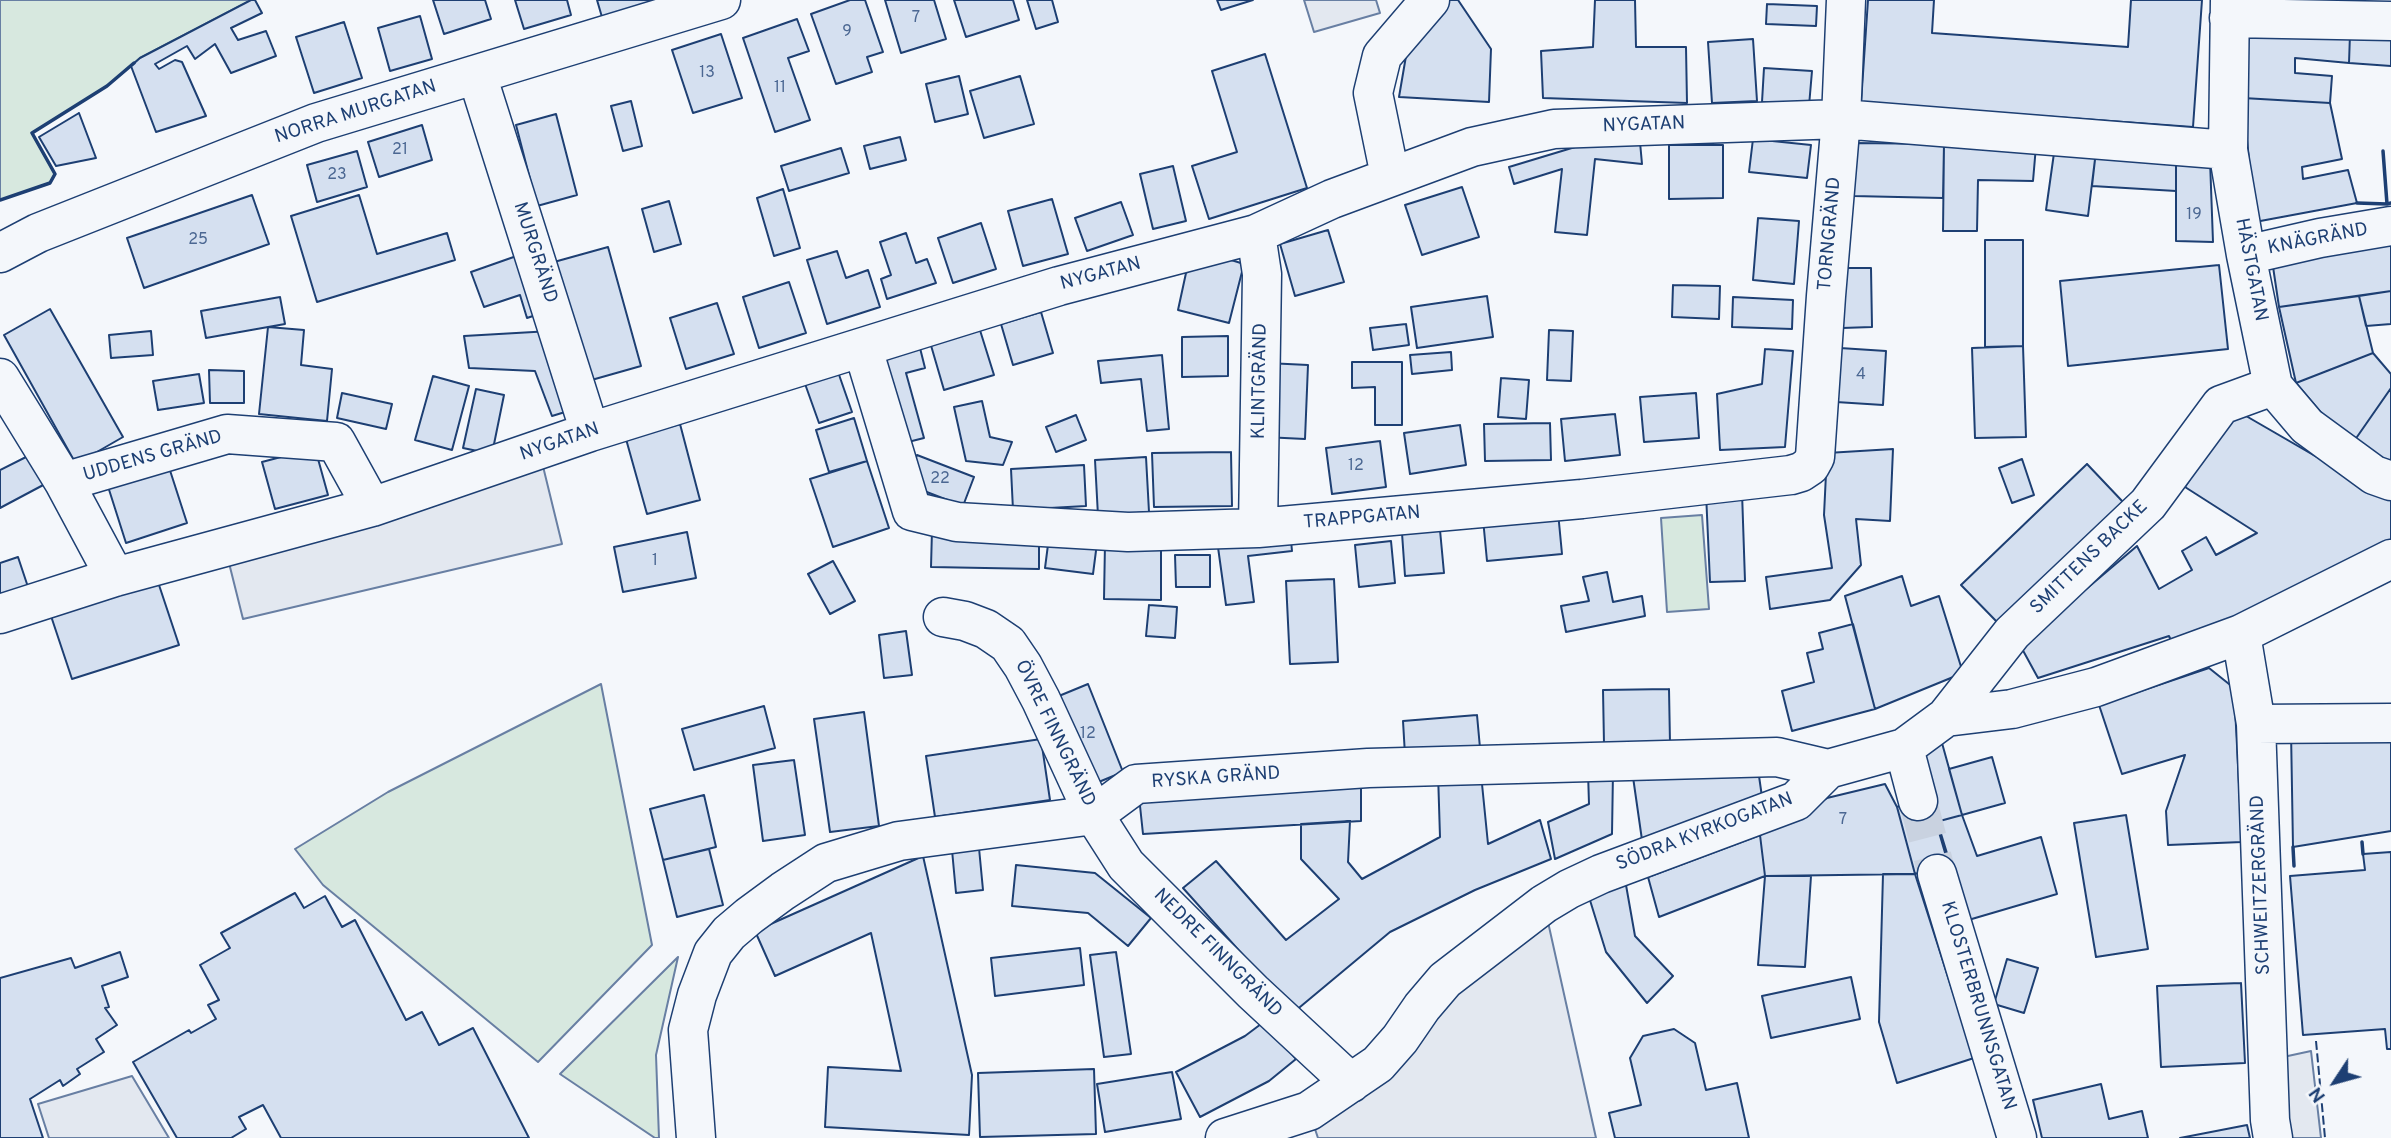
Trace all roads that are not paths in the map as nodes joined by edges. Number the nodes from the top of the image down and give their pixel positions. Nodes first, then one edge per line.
1 (721, 0) edge
2 (1430, 0) edge
3 (1846, 0) edge
4 (2229, 9) edge
5 (2391, 21) edge
6 (477, 75) junction
7 (1841, 119) junction
8 (2228, 150) junction
9 (1390, 176) junction
10 (2391, 226) edge
11 (1256, 234) junction
12 (0, 253) edge
13 (2246, 255) junction
14 (863, 349) junction
15 (0, 378) edge
16 (2273, 386) junction
17 (590, 432) junction
18 (1810, 466) joint
19 (2391, 481) edge
20 (64, 482) junction
21 (372, 507) junction
22 (1258, 528) junction
23 (2391, 559) edge
24 (115, 577) junction
25 (0, 614) edge
26 (943, 617) dead end
27 (2241, 634) junction
28 (1947, 717) junction
29 (2391, 723) edge
30 (2256, 724) junction
31 (1904, 748) junction
32 (1828, 769) junction
33 (1918, 801) tunnel mouth
34 (1094, 815) junction
35 (1937, 874) tunnel mouth
36 (1351, 1083) junction
37 (696, 1138) edge
38 (1225, 1138) edge
39 (2017, 1138) edge
40 (2273, 1138) edge

1 - 6 street, NORRA MURGATAN
2 - 9 street
3 - 7 street, TORNGRÄND
4 - 5 street
4 - 8 street, HÄSTGATAN
6 - 12 street, NORRA MURGATAN
6 - 17 street, MURGRÄND
7 - 8 street, NYGATAN
7 - 9 street, NYGATAN
7 - 18 street, TORNGRÄND
8 - 13 street, HÄSTGATAN
9 - 11 street, NYGATAN
10 - 13 street, KNÄGRÄND
11 - 14 street, NYGATAN
11 - 22 street, KLINTGRÄND
13 - 16 street, HÄSTGATAN
14 - 17 street, NYGATAN
14 - 22 street, TRAPPGATAN
15 - 20 street, UDDENS GRÄND
16 - 19 street, HÄSTGATAN
16 - 28 street, SMITTENS BACKE
17 - 21 street, NYGATAN
18 - 22 street, TRAPPGATAN
20 - 21 street, UDDENS GRÄND
20 - 24 street, UDDENS GRÄND
21 - 24 street, NYGATAN
23 - 27 street, SÖDRA KYRKOGATAN
24 - 25 street, NYGATAN
26 - 34 street, ÖVRE FINNGRÄND
27 - 28 street, SÖDRA KYRKOGATAN
27 - 30 street, SCHWEITZERGRÄND
28 - 31 street, SÖDRA KYRKOGATAN
29 - 30 street
30 - 40 street, SCHWEITZERGRÄND
31 - 32 street, SÖDRA KYRKOGATAN
31 - 33 street
32 - 34 street, RYSKA GRÄND
32 - 36 street, SÖDRA KYRKOGATAN
34 - 36 street, NEDRE FINNGRÄND
34 - 37 street, RYSKA GRÄND
35 - 39 street, KLOSTERBRUNNSGATAN
36 - 38 street, SÖDRA KYRKOGATAN

